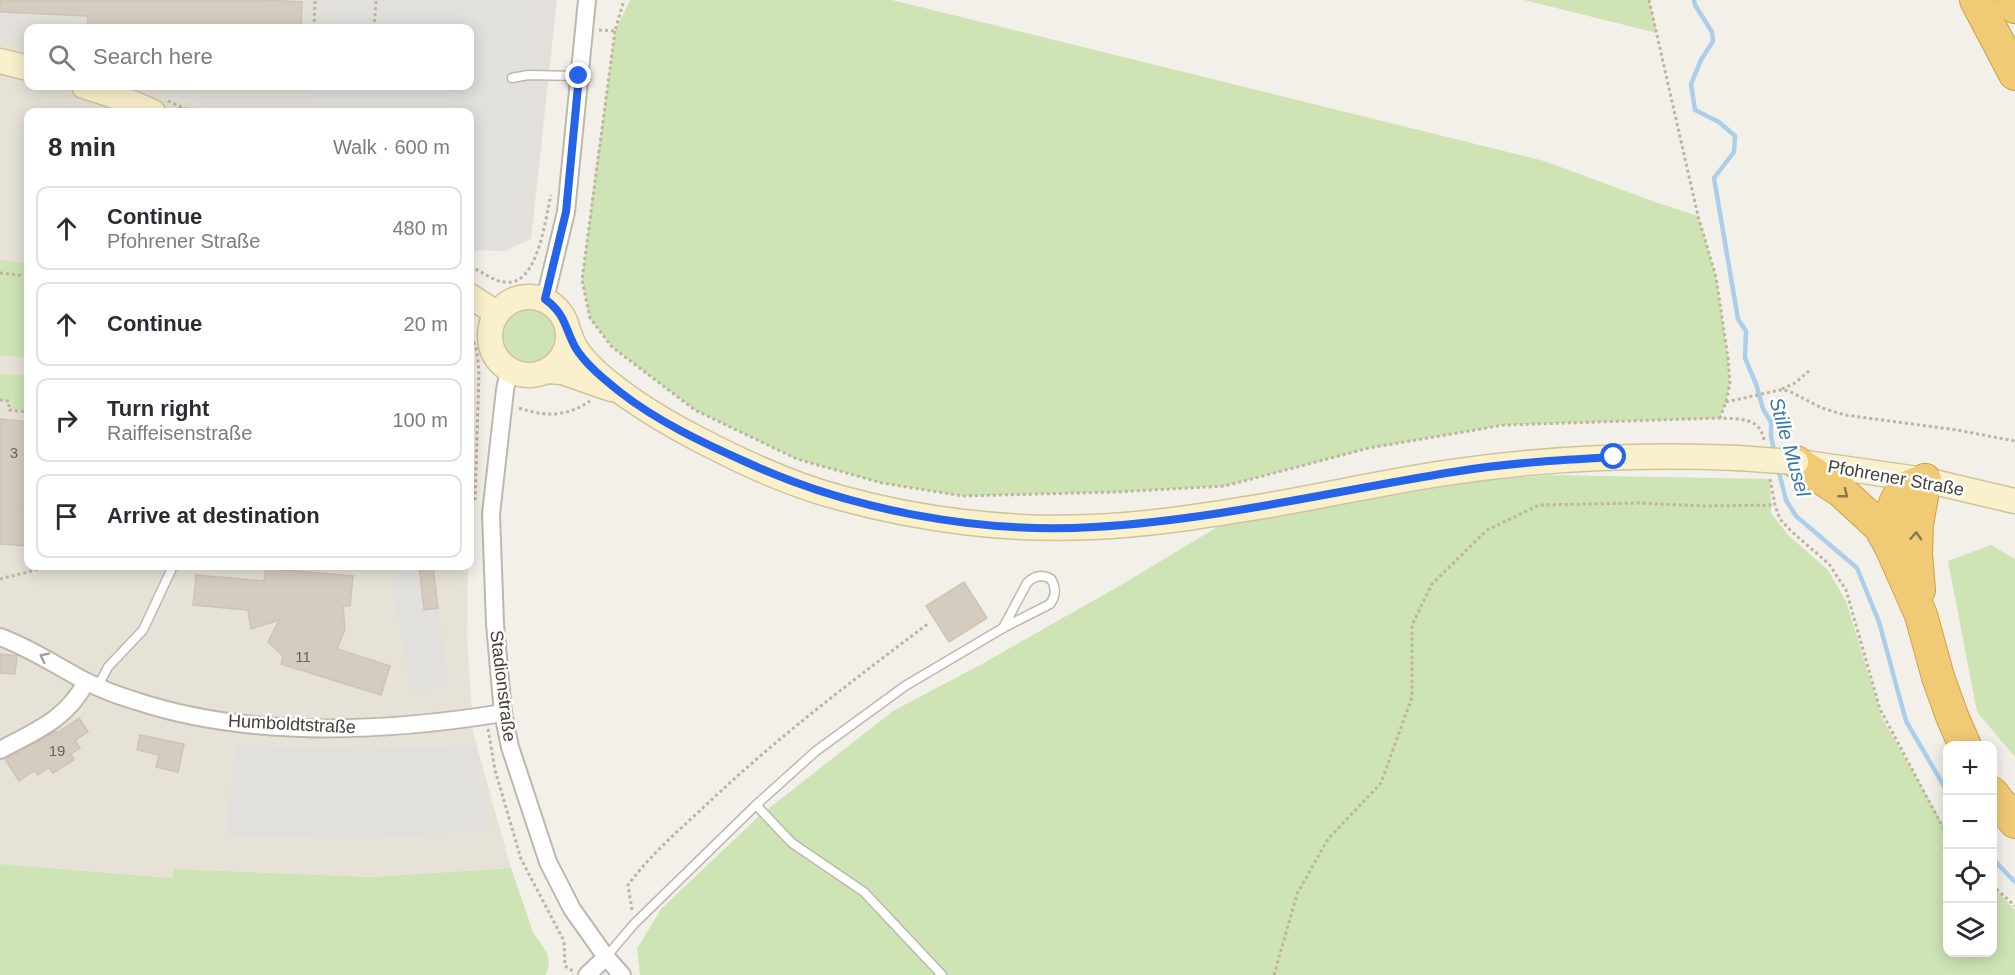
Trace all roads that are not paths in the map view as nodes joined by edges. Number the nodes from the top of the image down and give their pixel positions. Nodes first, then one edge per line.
1 (587, 0) edge
2 (1976, 0) edge
3 (2011, 0) edge
4 (2015, 7) edge
5 (0, 61) edge
6 (24, 67) edge
7 (2015, 74) edge
8 (579, 76) junction
9 (512, 78) dead end
10 (96, 90) edge
11 (144, 108) edge
12 (474, 299) edge
13 (545, 299) junction
14 (496, 314) junction
15 (568, 330) junction
16 (509, 370) junction
17 (547, 371) junction
18 (613, 389) junction
19 (1783, 470) junction
20 (1925, 480) junction
21 (2015, 501) edge
22 (1891, 547) junction
23 (171, 570) edge
24 (1921, 615) junction
25 (1003, 628) junction
26 (0, 637) edge
27 (92, 684) junction
28 (503, 712) junction
29 (1963, 741) edge
30 (0, 750) edge
31 (1994, 795) edge
32 (756, 805) junction
33 (2015, 822) edge
34 (606, 957) junction
35 (587, 975) edge
36 (622, 975) edge
37 (942, 975) edge

1 - 8 street
2 - 7 highway
3 - 4 highway
5 - 6 main road
8 - 9 lane
8 - 13 street
10 - 11 main road
12 - 14 main road
13 - 14 main road
13 - 15 main road
14 - 16 main road
15 - 17 main road
15 - 18 main road, Pfohrener Straße
16 - 17 main road
16 - 28 street, Stadionstraße
17 - 18 main road, Pfohrener Straße
18 - 19 main road, Pfohrener Straße, bridge
19 - 20 main road, Pfohrener Straße
19 -> 22 highway
20 - 21 main road, Pfohrener Straße
20 - 22 highway
24 -> 20 highway
22 - 24 highway
23 - 27 lane
24 - 29 highway
25 - 25 lane
25 - 32 lane
27 -> 26 street, Humboldtstraße
27 - 28 street, Humboldtstraße
27 - 30 street
28 - 34 street, Stadionstraße
31 - 33 highway
32 - 34 lane
32 - 37 lane
34 - 35 street
34 - 36 street, Stadionstraße

